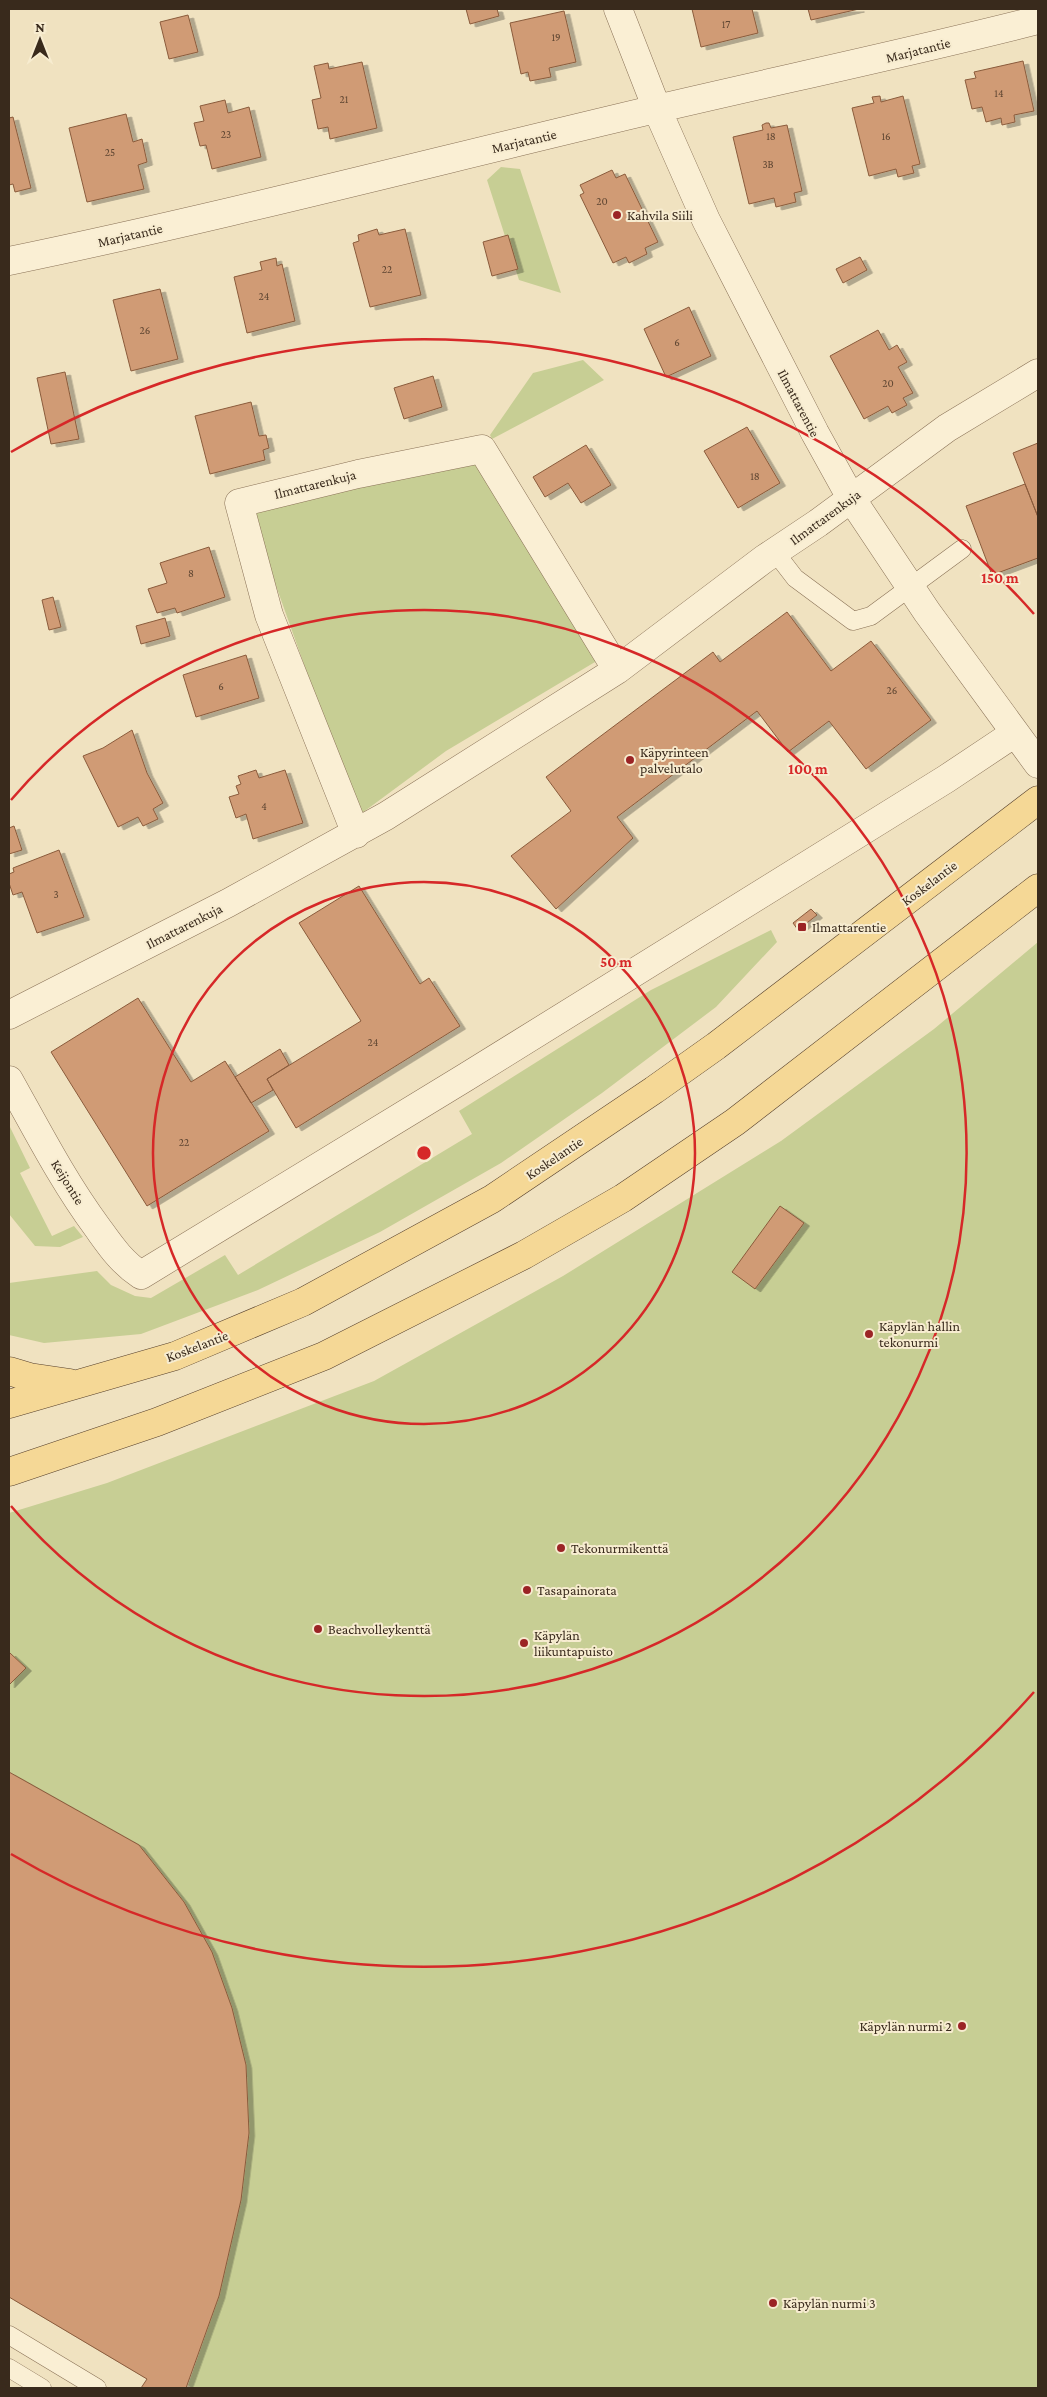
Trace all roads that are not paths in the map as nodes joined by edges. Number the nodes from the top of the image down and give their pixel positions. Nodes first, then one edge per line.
1 (618, 9) edge
2 (1038, 20) edge
3 (657, 109) junction
4 (9, 261) edge
5 (1038, 373) edge
6 (851, 498) junction
7 (962, 549) dead end
8 (775, 552) junction
9 (911, 588) junction
10 (617, 670) junction
11 (1015, 733) junction
12 (1038, 764) edge
13 (1038, 800) edge
14 (356, 834) junction
15 (1038, 888) edge
16 (9, 1015) edge
17 (9, 1080) edge
18 (9, 1371) edge
19 (79, 1384) junction
20 (9, 1404) edge
21 (9, 1472) edge
22 (9, 2335) edge
23 (9, 2368) edge
24 (42, 2388) edge
25 (97, 2388) edge

1 - 3 street, Ilmattarentie
2 - 3 street, Marjatantie
3 - 4 street, Marjatantie
3 - 6 street, Ilmattarentie
5 - 6 street, Ilmattarenkuja
6 - 8 street, Ilmattarenkuja
6 - 9 street, Ilmattarentie
7 - 9 lane
8 - 9 lane
8 - 10 street, Ilmattarenkuja
9 - 11 street, Ilmattarentie
10 - 14 street, Ilmattarenkuja
10 - 14 street, Ilmattarenkuja
11 - 12 street, Ilmattarentie
11 - 17 street, Keijontie
13 - 19 main road, Koskelantie
14 - 16 street, Ilmattarenkuja
15 - 21 main road
18 - 19 main road
19 - 20 main road, Koskelantie
22 - 25 lane
23 - 24 lane

